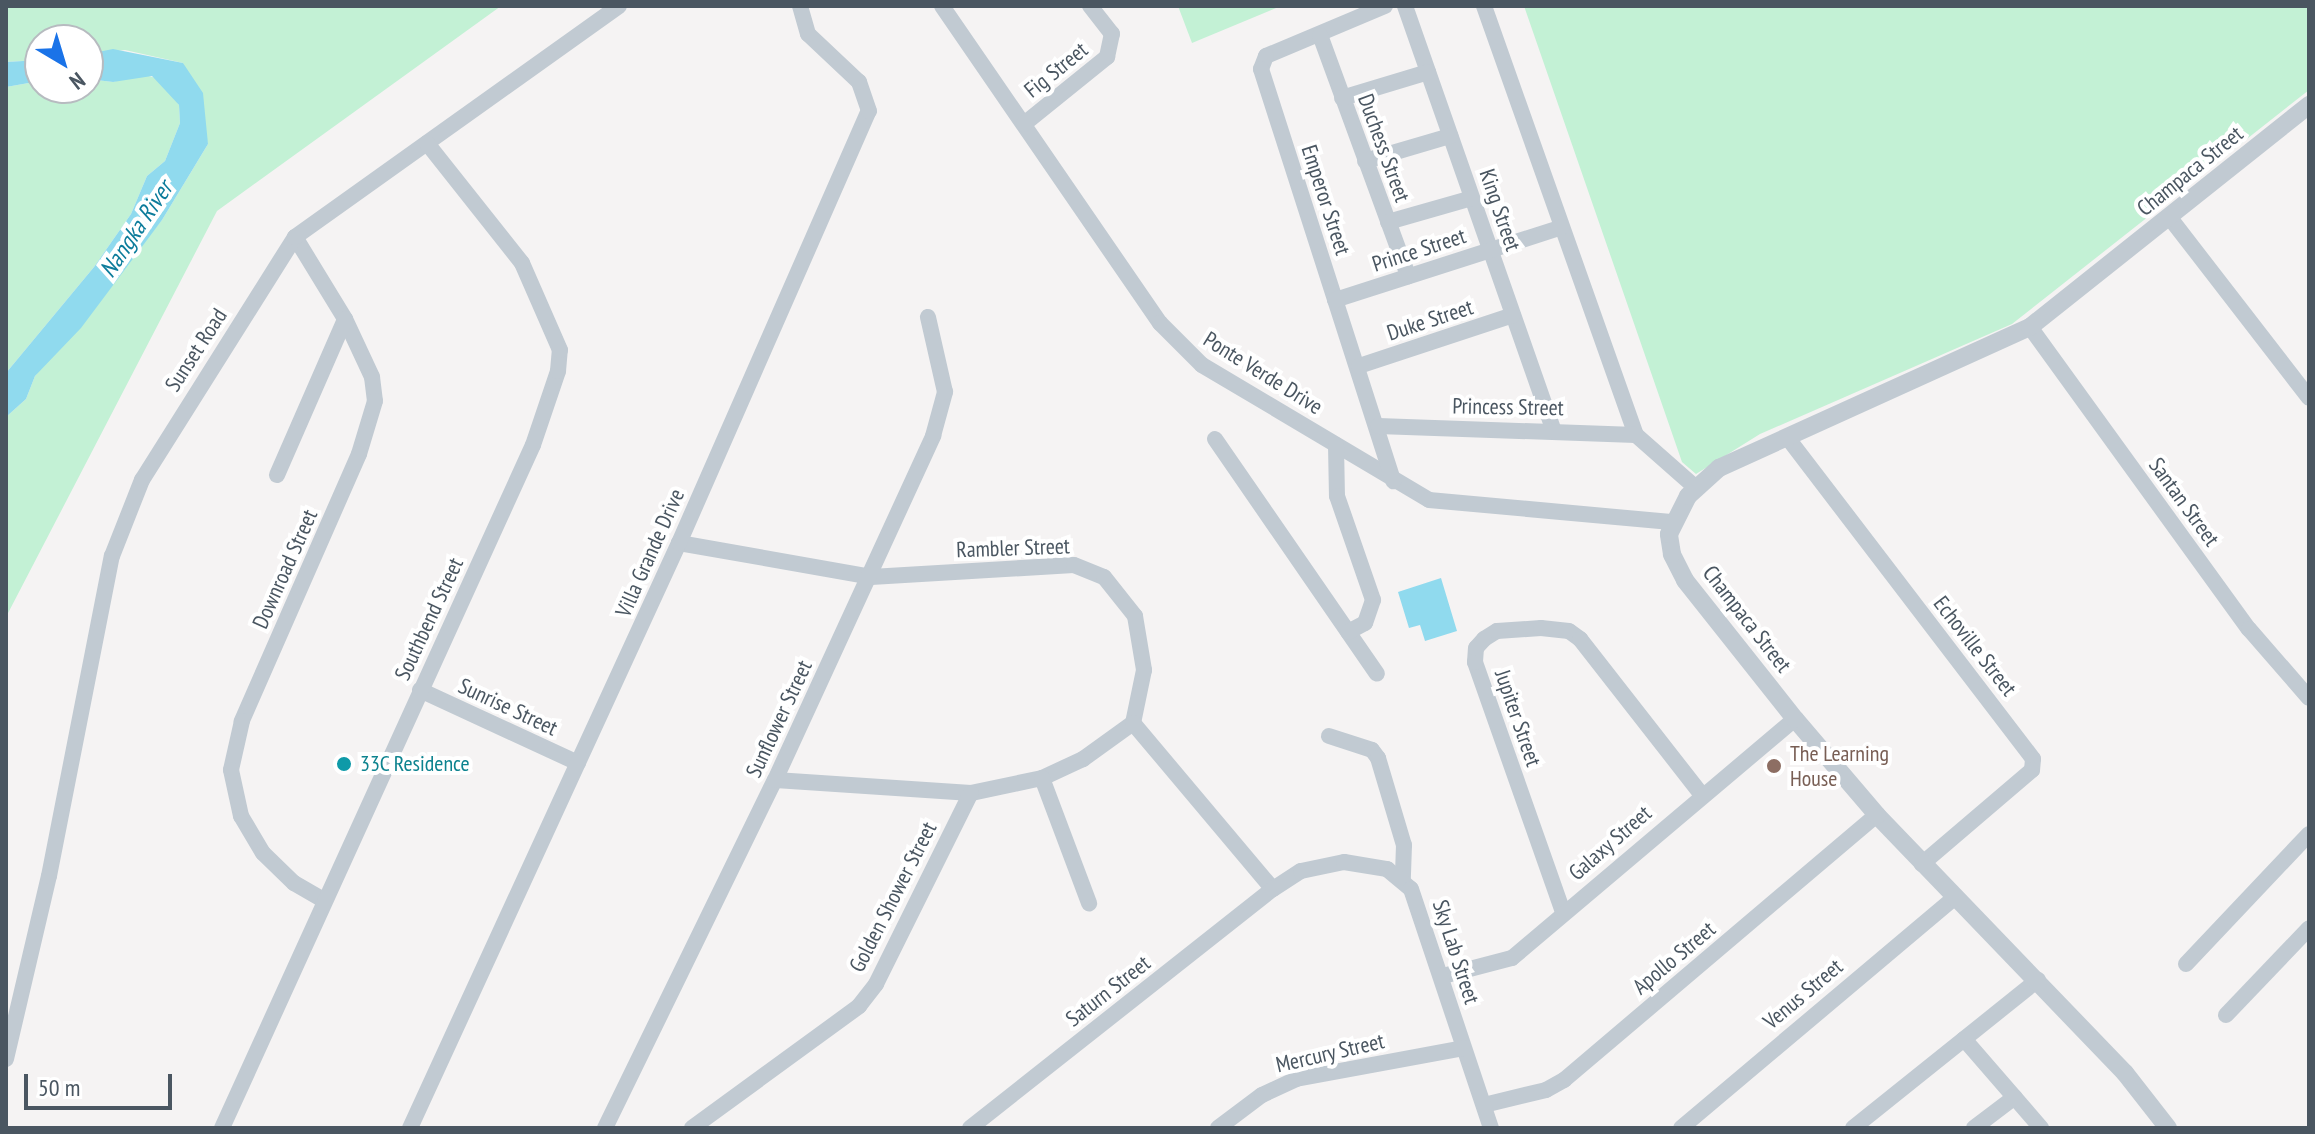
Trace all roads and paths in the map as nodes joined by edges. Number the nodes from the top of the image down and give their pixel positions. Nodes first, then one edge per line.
1 (619, 6) edge
2 (800, 6) edge
3 (942, 6) edge
4 (1090, 6) edge
5 (1385, 6) edge
6 (1405, 6) edge
7 (1484, 6) edge
8 (1320, 35) junction
9 (1428, 72) junction
10 (1342, 98) junction
11 (2309, 106) edge
12 (1024, 124) junction
13 (1450, 136) junction
14 (427, 143) junction
15 (1365, 161) junction
16 (1472, 198) junction
17 (2170, 218) junction
18 (1388, 222) junction
19 (1562, 227) junction
20 (295, 237) junction
21 (1490, 250) junction
22 (1408, 276) junction
23 (1335, 300) junction
24 (1513, 315) junction
25 (928, 317) dead end
26 (345, 319) junction
27 (2030, 327) junction
28 (1359, 366) junction
29 (2309, 398) edge
30 (1378, 426) junction
31 (1553, 429) junction
32 (1636, 435) junction
33 (1787, 437) junction
34 (1215, 439) dead end
35 (1336, 445) junction
36 (277, 475) dead end
37 (1393, 481) junction
38 (1695, 487) junction
39 (1671, 522) junction
40 (679, 543) junction
41 (871, 577) junction
42 (1348, 632) junction
43 (1377, 674) dead end
44 (420, 690) junction
45 (2309, 698) edge
46 (1795, 719) junction
47 (1133, 723) junction
48 (1329, 736) dead end
49 (578, 763) junction
50 (1042, 778) junction
51 (775, 780) junction
52 (971, 793) junction
53 (1701, 794) junction
54 (1877, 815) junction
55 (2309, 834) edge
56 (1922, 864) junction
57 (1403, 879) junction
58 (1273, 889) junction
59 (1955, 897) junction
60 (323, 900) junction
61 (1089, 903) dead end
62 (1563, 912) junction
63 (2309, 928) edge
64 (2186, 964) dead end
65 (1443, 976) junction
66 (2038, 980) junction
67 (2226, 1015) dead end
68 (1964, 1039) junction
69 (1463, 1048) junction
70 (6, 1059) edge
71 (2015, 1097) junction
72 (1484, 1105) junction
73 (222, 1128) edge
74 (410, 1128) edge
75 (605, 1128) edge
76 (692, 1128) edge
77 (970, 1128) edge
78 (1218, 1128) edge
79 (1491, 1128) edge
80 (1681, 1128) edge
81 (1853, 1128) edge
82 (1974, 1128) edge
83 (2041, 1128) edge
84 (2168, 1128) edge

1 - 14 street, Sunset Road
2 - 40 street, Villa Grande Drive
3 - 12 street, Ponte Verde Drive
4 - 12 street, Fig Street
5 - 8 street, Emperor Street
6 - 9 street, King Street
7 - 19 street
8 - 10 street, Duchess Street
8 - 23 street, Emperor Street
9 - 10 street
9 - 13 street, King Street
10 - 15 street, Duchess Street
11 - 17 street, Champaca Street
12 - 35 street, Ponte Verde Drive
13 - 15 street
13 - 16 street, King Street
14 - 20 street, Sunset Road
14 - 44 street, Southbend Street
15 - 18 street, Duchess Street
16 - 18 street
16 - 21 street, King Street
17 - 27 street, Champaca Street
17 - 29 street
18 - 22 street, Duchess Street
19 - 21 street, Prince Street
19 - 32 street
20 - 26 street, Downroad Street
20 - 70 street, Sunset Road
21 - 22 street, Prince Street
21 - 24 street, King Street
22 - 23 street, Prince Street
23 - 28 street, Emperor Street
24 - 28 street, Duke Street
24 - 31 street, King Street
25 - 41 street, Sunflower Street
26 - 36 street
26 - 60 street, Downroad Street
27 - 33 street, Champaca Street
27 - 45 street, Santan Street
28 - 30 street, Emperor Street
30 - 31 street, Princess Street
30 - 37 street, Emperor Street
31 - 32 street, Princess Street
32 - 38 street
33 - 38 street, Champaca Street
33 - 56 street, Echoville Street
34 - 42 street
35 - 37 street, Ponte Verde Drive
35 - 42 street
37 - 39 street, Ponte Verde Drive
38 - 39 street, Champaca Street
39 - 46 street, Champaca Street
40 - 41 street, Rambler Street
40 - 49 street, Villa Grande Drive
41 - 47 street, Rambler Street
41 - 51 street, Sunflower Street
42 - 43 street
44 - 49 street, Sunrise Street
44 - 60 street, Southbend Street
46 - 53 street, Galaxy Street
46 - 54 street, Champaca Street
47 - 50 street
47 - 58 street
48 - 57 street
49 - 74 street, Villa Grande Drive
50 - 52 street
50 - 61 street
51 - 52 street
51 - 75 street, Sunflower Street
52 - 76 street, Golden Shower Street
53 - 62 street, Galaxy Street
53 - 62 street, Jupiter Street
54 - 56 street, Champaca Street
54 - 72 street, Apollo Street
55 - 64 street
56 - 59 street, Champaca Street
57 - 58 street
57 - 65 street, Sky Lab Street
58 - 77 street, Saturn Street
59 - 66 street, Champaca Street
59 - 80 street, Venus Street
60 - 73 street, Southbend Street
62 - 65 street, Galaxy Street
63 - 67 street
65 - 69 street, Sky Lab Street
66 - 68 street
66 - 84 street, Champaca Street
68 - 71 street
68 - 81 street
69 - 72 street, Sky Lab Street
69 - 78 street, Mercury Street
71 - 82 street
71 - 83 street
72 - 79 street, Sky Lab Street

